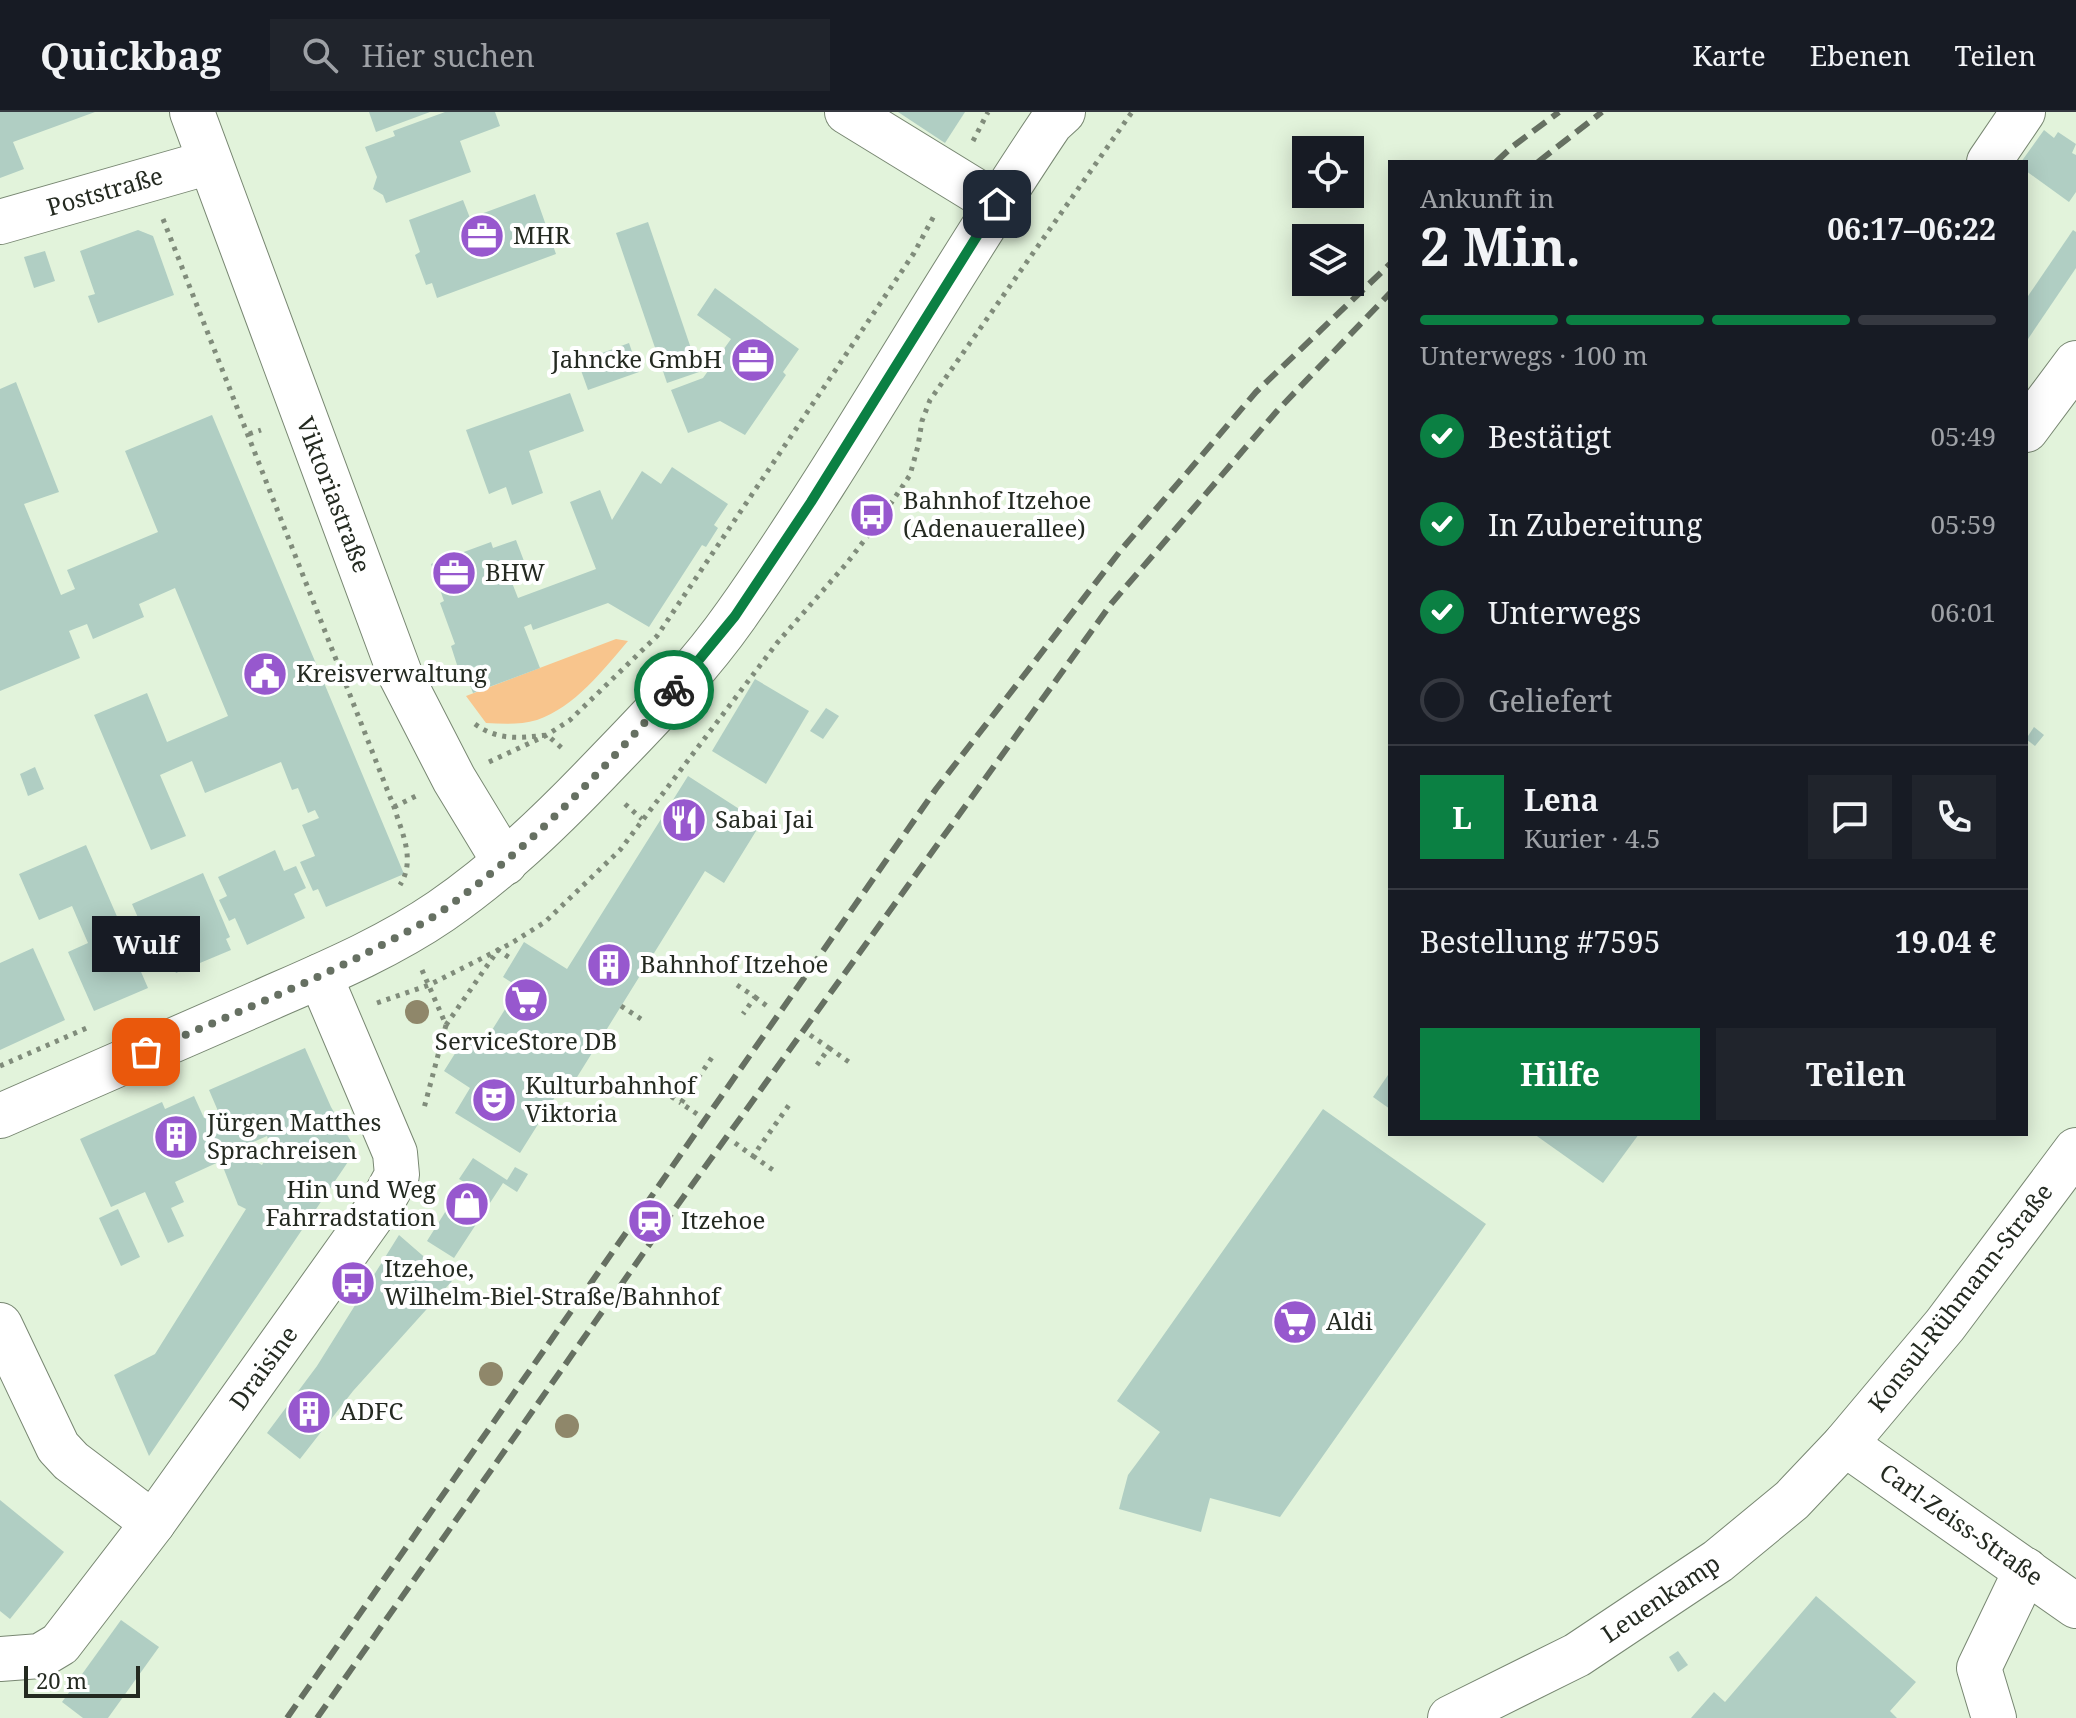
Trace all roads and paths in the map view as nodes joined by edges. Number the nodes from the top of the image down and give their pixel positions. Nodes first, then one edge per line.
1 (192, 112) edge
2 (847, 112) edge
3 (988, 112) edge
4 (1132, 112) edge
5 (2023, 112) edge
6 (1056, 116) edge
7 (1990, 160) edge
8 (210, 162) junction
9 (953, 179) junction
10 (997, 204) junction
11 (0, 222) edge
12 (2076, 363) edge
13 (2028, 427) edge
14 (261, 430) dead end
15 (249, 434) dead end
16 (872, 515) dead end
17 (879, 521) junction
18 (547, 735) dead end
19 (394, 807) dead end
20 (642, 819) dead end
21 (505, 863) junction
22 (394, 891) dead end
23 (513, 960) dead end
24 (320, 976) junction
25 (429, 985) dead end
26 (737, 985) dead end
27 (755, 997) junction
28 (621, 1006) dead end
29 (771, 1009) dead end
30 (743, 1014) dead end
31 (641, 1019) dead end
32 (100, 1023) dead end
33 (446, 1025) junction
34 (810, 1035) dead end
35 (829, 1048) junction
36 (715, 1053) dead end
37 (849, 1062) dead end
38 (817, 1065) dead end
39 (0, 1066) edge
40 (663, 1091) dead end
41 (681, 1103) junction
42 (789, 1105) dead end
43 (697, 1114) dead end
44 (0, 1116) edge
45 (735, 1143) dead end
46 (2076, 1150) edge
47 (753, 1156) junction
48 (773, 1170) dead end
49 (390, 1187) junction
50 (0, 1325) edge
51 (1845, 1444) junction
52 (153, 1523) junction
53 (2026, 1570) junction
54 (2076, 1606) edge
55 (0, 1659) edge
56 (1450, 1718) edge
57 (1994, 1718) edge

1 - 8 street, Viktoriastraße
2 - 9 street
3 - 9 path
4 - 17 path
5 - 7 street
6 - 10 street
8 - 11 street, Poststraße
8 - 21 street, Viktoriastraße
9 - 10 street
9 - 18 path
10 - 21 street
12 - 13 street
14 - 15 path
16 - 17 path
17 - 20 path
19 - 22 path
21 - 24 street
23 - 33 path
24 - 44 street
24 - 49 street
25 - 33 path
26 - 27 path
27 - 29 path
27 - 30 path
28 - 31 path
32 - 39 path
33 - 49 path
34 - 35 path
35 - 37 path
35 - 38 path
36 - 41 path
40 - 41 path
41 - 43 path
42 - 47 path
45 - 47 path
46 - 51 street, Konsul-Rühmann-Straße
47 - 48 path
49 - 52 street, Draisine
50 - 52 street
51 - 53 street, Carl-Zeiss-Straße
51 - 56 street, Leuenkamp
52 - 55 street, Draisine
53 - 54 street, Carl-Zeiss-Straße
53 - 57 street

